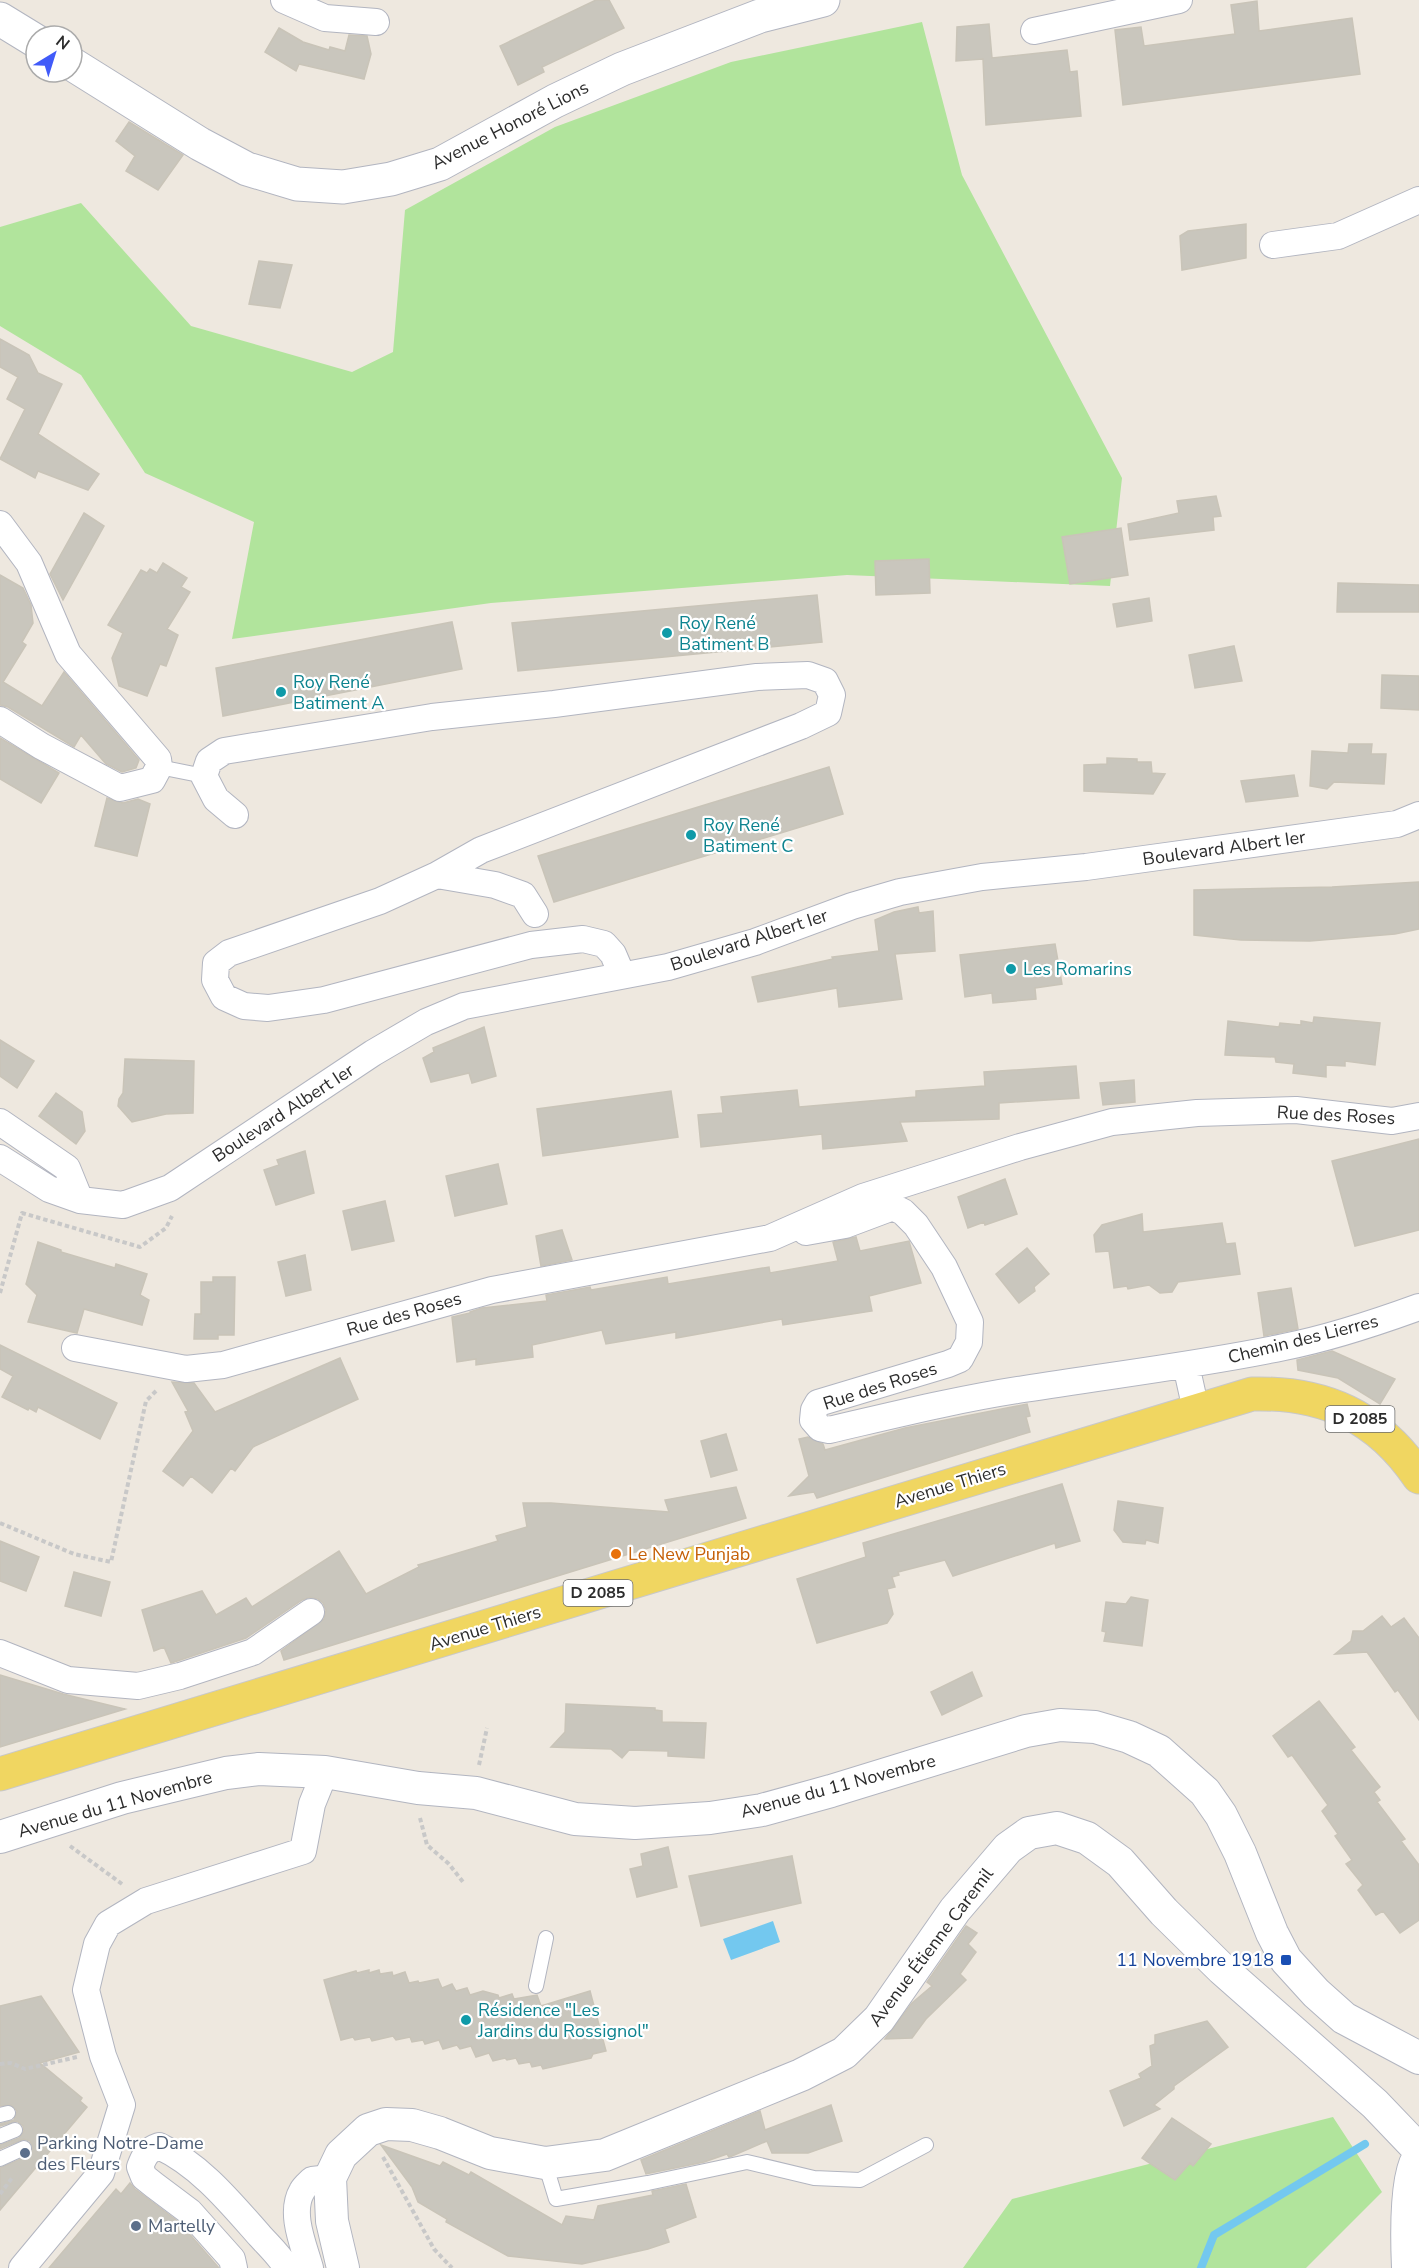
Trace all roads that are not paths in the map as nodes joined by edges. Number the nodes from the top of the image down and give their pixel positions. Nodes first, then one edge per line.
1 (284, 0) edge
2 (823, 0) edge
3 (1179, 0) edge
4 (0, 19) edge
5 (376, 22) dead end
6 (1034, 31) dead end
7 (24, 34) edge
8 (84, 72) edge
9 (1419, 200) edge
10 (1273, 245) dead end
11 (0, 524) edge
12 (0, 720) edge
13 (159, 767) junction
14 (204, 776) junction
15 (235, 815) dead end
16 (1408, 819) edge
17 (1419, 838) edge
18 (437, 875) junction
19 (535, 914) dead end
20 (622, 975) junction
21 (1419, 1116) edge
22 (0, 1122) edge
23 (0, 1158) edge
24 (80, 1200) junction
25 (770, 1238) junction
26 (1419, 1307) edge
27 (75, 1348) dead end
28 (1186, 1365) junction
29 (1196, 1410) junction
30 (1419, 1477) edge
31 (311, 1612) dead end
32 (0, 1653) edge
33 (325, 1772) junction
34 (0, 1774) edge
35 (0, 1837) edge
36 (546, 1938) dead end
37 (536, 1986) dead end
38 (1419, 2058) edge
39 (15, 2130) dead end
40 (0, 2136) edge
41 (926, 2145) dead end
42 (24, 2148) dead end
43 (0, 2159) edge
44 (545, 2163) junction
45 (1417, 2168) edge
46 (330, 2178) junction
47 (22, 2268) edge
48 (234, 2268) edge
49 (287, 2268) edge
50 (310, 2268) edge
51 (343, 2268) edge
52 (1408, 2268) edge

1 - 5 street
2 - 8 main road, Avenue Honoré Lions
3 - 6 street
4 - 7 main road
9 - 10 street
11 - 13 street
12 - 13 street
13 - 14 lane
14 - 15 street
14 - 18 street
16 - 17 street
16 - 20 street, Boulevard Albert Ier
18 - 19 street
18 - 20 street
20 - 24 street, Boulevard Albert Ier
21 - 25 street, Rue des Roses
22 - 24 street
23 - 24 street, Boulevard Albert Ier
25 - 27 street, Rue des Roses
25 - 28 street, Rue des Roses
26 - 28 street, Chemin des Lierres
28 - 29 street
29 - 30 main road, Avenue Thiers / D 2085
29 - 34 main road, Avenue Thiers / D 2085
31 - 32 street
33 - 35 street, Avenue du 11 Novembre
33 - 38 street, Avenue du 11 Novembre
33 - 47 street
36 - 37 lane
39 - 40 lane
41 - 44 lane
42 - 43 lane
44 - 45 street, Avenue Étienne Caremil
44 - 46 street, Avenue Étienne Caremil
45 - 52 street
46 - 50 street
46 - 51 street
48 - 49 street

